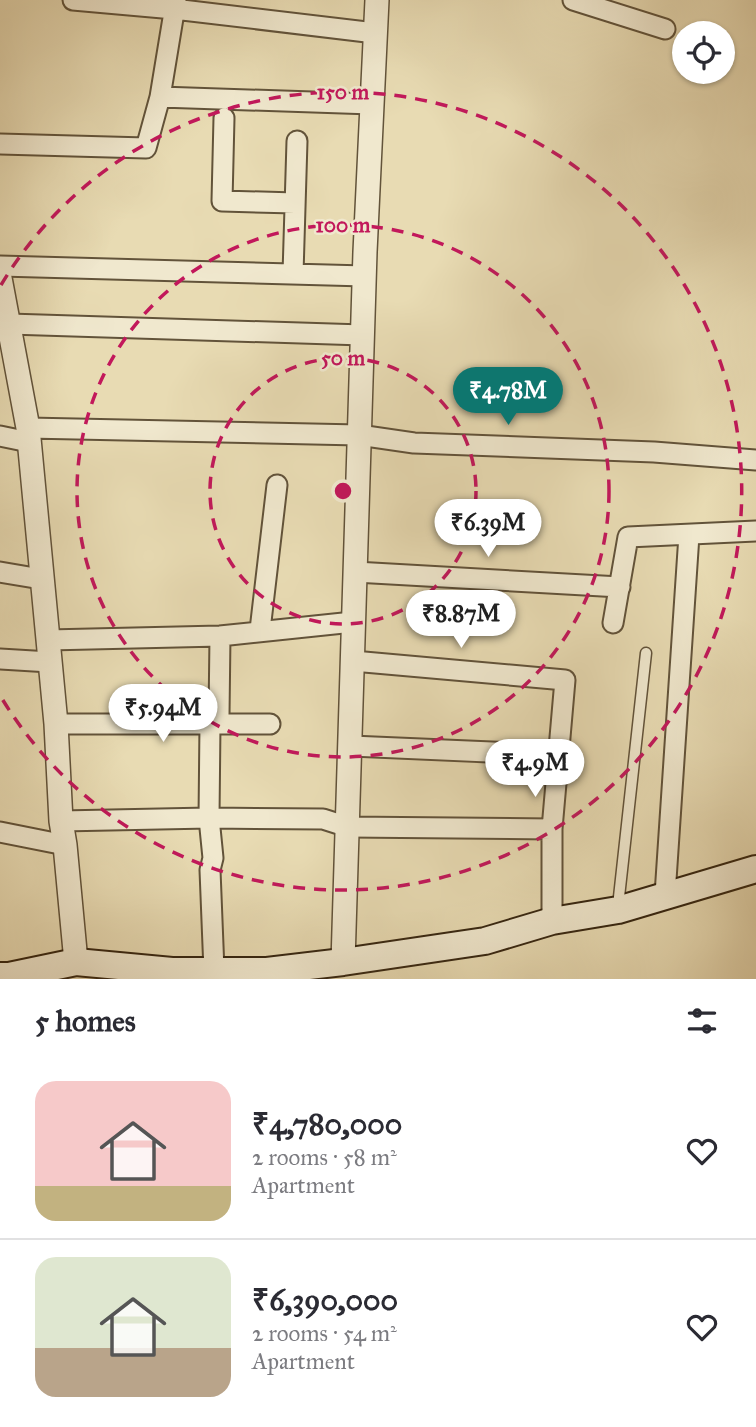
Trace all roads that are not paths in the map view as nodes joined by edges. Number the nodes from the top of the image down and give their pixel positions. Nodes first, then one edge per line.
1 (73, 0) edge
2 (377, 0) edge
3 (573, 0) edge
4 (175, 5) edge
5 (665, 29) dead end
6 (375, 33) junction
7 (160, 97) junction
8 (372, 104) junction
9 (224, 118) dead end
10 (297, 141) dead end
11 (0, 144) edge
12 (295, 204) junction
13 (0, 266) edge
14 (293, 274) junction
15 (365, 276) junction
16 (0, 278) edge
17 (9, 324) junction
18 (363, 335) junction
19 (28, 435) junction
20 (359, 435) junction
21 (0, 436) edge
22 (756, 460) edge
23 (277, 485) dead end
24 (756, 531) edge
25 (689, 535) junction
26 (0, 572) edge
27 (355, 572) junction
28 (41, 579) junction
29 (620, 587) junction
30 (353, 622) junction
31 (613, 623) dead end
32 (260, 630) junction
33 (220, 636) junction
34 (49, 651) junction
35 (646, 653) dead end
36 (0, 659) edge
37 (353, 661) junction
38 (56, 724) junction
39 (210, 724) junction
40 (270, 724) dead end
41 (351, 746) junction
42 (559, 755) junction
43 (209, 818) junction
44 (61, 821) junction
45 (348, 827) junction
46 (552, 829) junction
47 (0, 832) edge
48 (65, 845) junction
49 (756, 869) edge
50 (665, 895) junction
51 (618, 910) junction
52 (552, 921) junction
53 (76, 962) junction
54 (343, 962) junction
55 (214, 971) junction
56 (0, 976) edge

1 - 4 street
2 - 6 street
3 - 5 street
4 - 6 street
4 - 7 street
6 - 8 street
7 - 8 street
7 - 11 street
8 - 15 street
9 - 12 street
10 - 12 street
12 - 14 street
13 - 14 street
14 - 15 street
15 - 18 street
16 - 17 street
17 - 18 street
17 - 19 street
18 - 20 street
19 - 20 street
19 - 21 street
19 - 28 street
20 - 22 street
20 - 27 street
23 - 32 street
24 - 25 street
25 - 29 street
25 - 50 street
26 - 28 street
27 - 29 street
27 - 30 street
28 - 34 street
29 - 31 street
30 - 32 street
30 - 37 street
32 - 33 street
33 - 34 street
33 - 39 street
34 - 36 street
34 - 38 street
35 - 51 lane
37 - 41 street
37 - 42 street
38 - 39 street
38 - 44 street
39 - 40 street
39 - 43 street
41 - 42 street
41 - 45 street
42 - 46 street
43 - 44 street
43 - 45 street
43 - 55 street
44 - 48 street
45 - 46 street
45 - 54 street
46 - 52 street
47 - 48 street
48 - 53 street
49 - 50 main road
50 - 51 main road
51 - 52 main road
52 - 54 main road
53 - 55 main road
53 - 56 main road
54 - 55 main road

